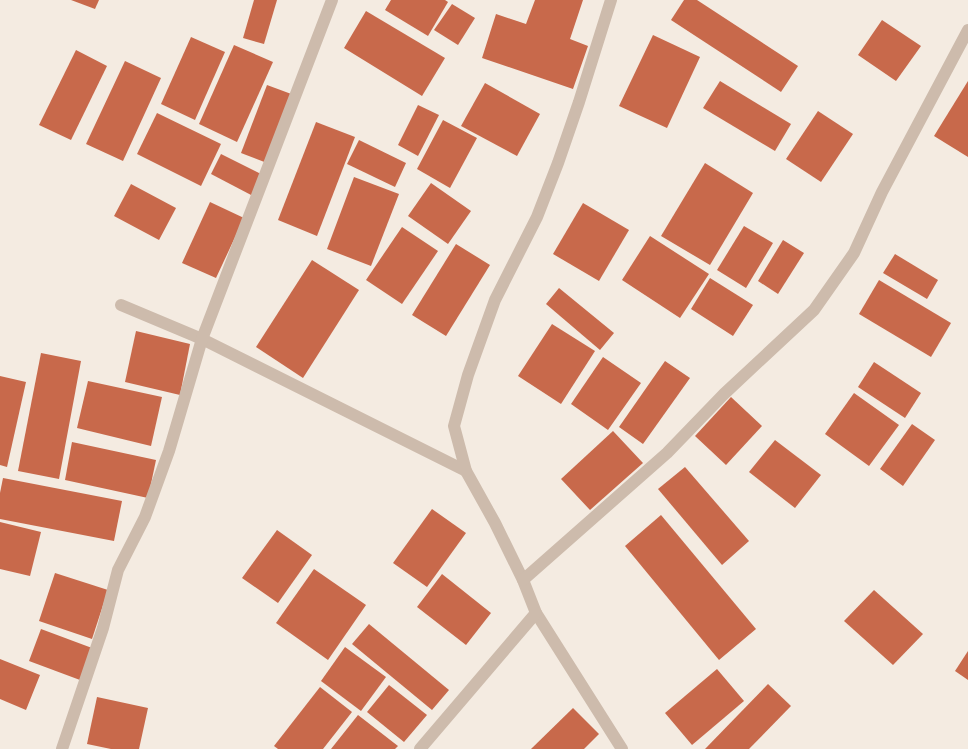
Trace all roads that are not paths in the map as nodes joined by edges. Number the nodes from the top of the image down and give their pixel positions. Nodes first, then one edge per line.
1 (332, 0) edge
2 (611, 0) edge
3 (968, 30) edge
4 (121, 305) dead end
5 (202, 339) junction
6 (466, 471) junction
7 (523, 580) junction
8 (536, 613) junction
9 (62, 749) edge
10 (420, 749) edge
11 (622, 749) edge

1 - 5 street
2 - 6 street
3 - 7 street
4 - 5 street
5 - 6 street
5 - 9 street
6 - 7 street
7 - 8 street
8 - 10 street
8 - 11 street

